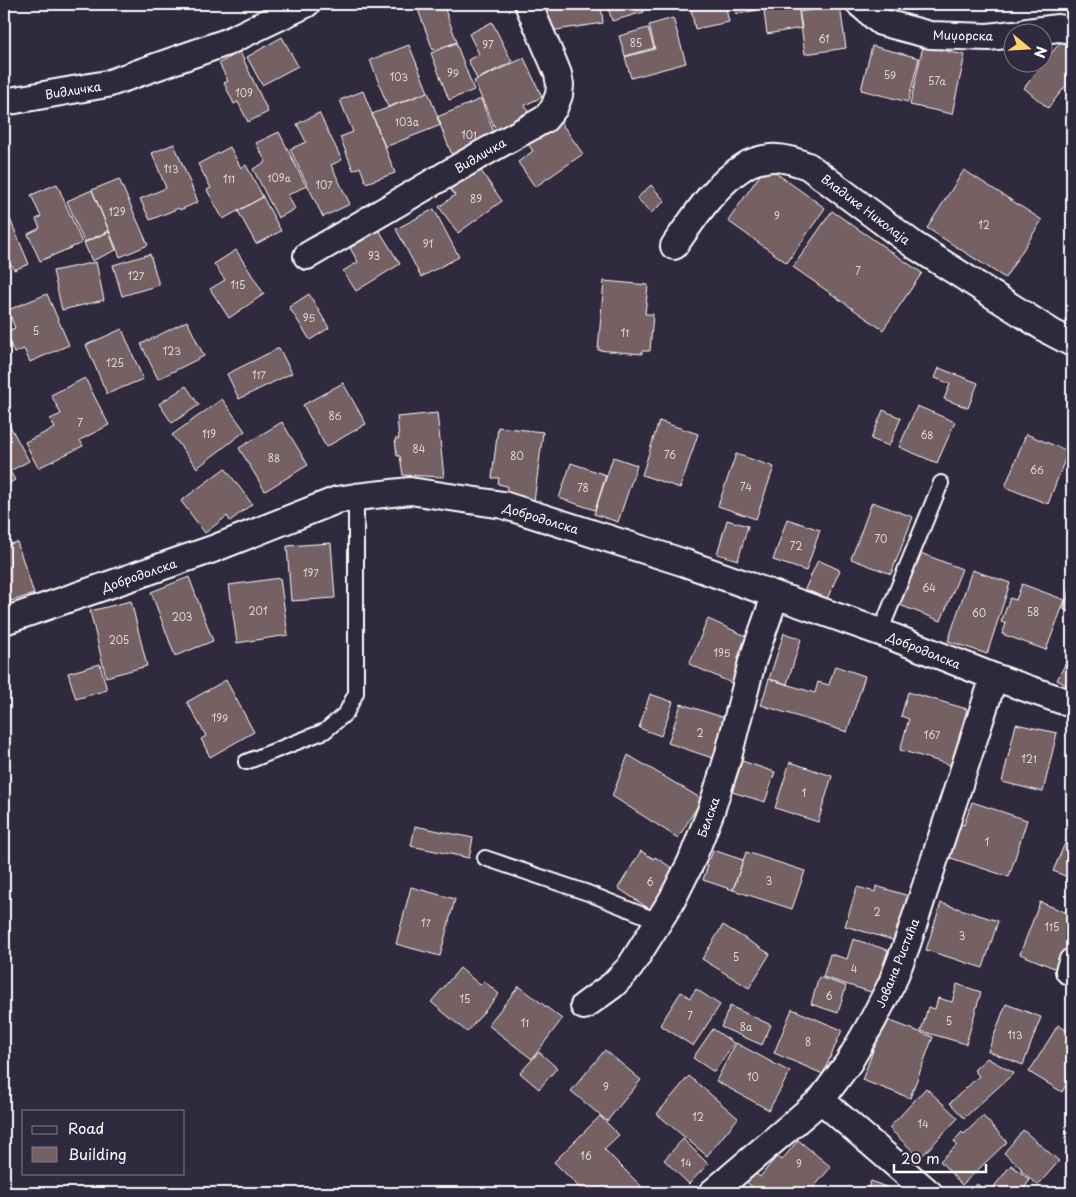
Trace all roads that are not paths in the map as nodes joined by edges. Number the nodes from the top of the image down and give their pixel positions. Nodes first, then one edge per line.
1 (306, 4) edge
2 (528, 4) edge
3 (860, 4) edge
4 (1054, 29) edge
5 (1072, 30) edge
6 (1004, 35) edge
7 (4, 102) edge
8 (674, 246) dead end
9 (307, 256) dead end
10 (1072, 342) edge
11 (941, 483) dead end
12 (356, 497) junction
13 (775, 596) junction
14 (4, 621) edge
15 (880, 632) junction
16 (994, 677) junction
17 (1072, 704) edge
18 (246, 762) dead end
19 (485, 858) dead end
20 (658, 921) junction
21 (584, 1006) dead end
22 (821, 1100) junction
23 (712, 1193) edge
24 (929, 1193) edge

1 - 7 street, Видличка
2 - 9 street, Видличка
3 - 6 street, Миџорска
4 - 5 street
8 - 10 street, Владике Николаја
11 - 15 lane
12 - 13 street, Добродолска
12 - 14 street, Добродолска
12 - 18 lane
13 - 15 street, Добродолска
13 - 20 street, Белска
15 - 16 street, Добродолска
16 - 17 street, Добродолска
16 - 22 street, Јована Ристића
19 - 20 lane
20 - 21 street, Белска
22 - 23 street, Јована Ристића
22 - 24 street

